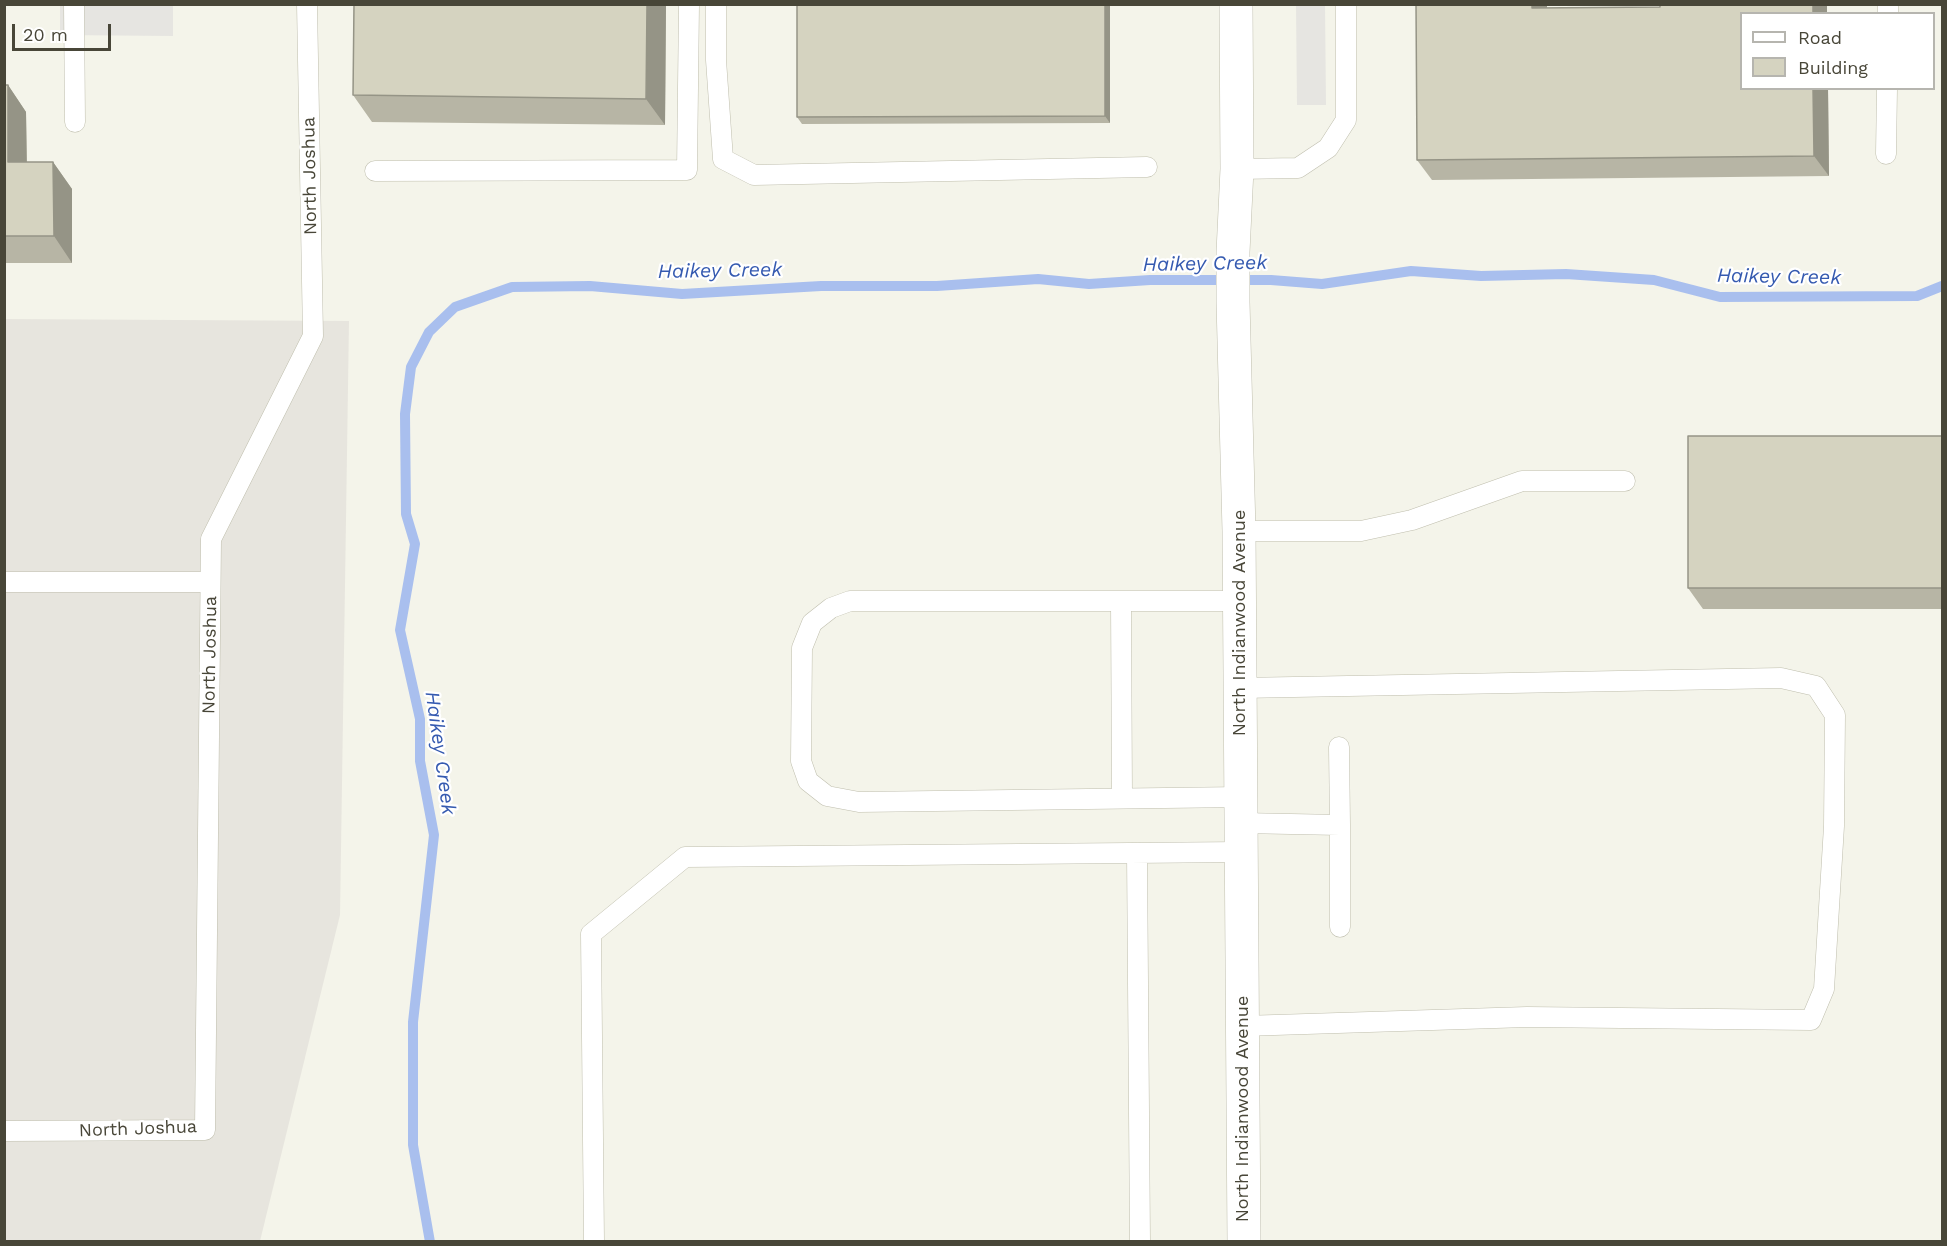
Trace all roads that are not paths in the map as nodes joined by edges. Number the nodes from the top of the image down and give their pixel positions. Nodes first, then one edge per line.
1 (74, 4) edge
2 (307, 4) edge
3 (690, 4) edge
4 (716, 4) edge
5 (1236, 4) edge
6 (1346, 4) edge
7 (1887, 90) edge
8 (75, 122) dead end
9 (1886, 154) dead end
10 (1147, 167) dead end
11 (1237, 169) junction
12 (375, 171) dead end
13 (1625, 481) dead end
14 (1239, 531) junction
15 (4, 582) edge
16 (210, 582) junction
17 (1121, 601) junction
18 (1240, 601) junction
19 (1240, 688) junction
20 (1340, 747) dead end
21 (1122, 798) junction
22 (1241, 824) junction
23 (1340, 825) junction
24 (1137, 853) junction
25 (1340, 927) dead end
26 (1243, 1026) junction
27 (4, 1131) edge
28 (594, 1242) edge
29 (1140, 1242) edge
30 (1244, 1242) edge

1 - 8 lane
2 - 16 lane, North Joshua
3 - 12 lane
4 - 10 lane
5 - 11 street, North Indianwood Avenue
6 - 11 lane
7 - 9 lane
11 - 14 street, North Indianwood Avenue
13 - 14 lane
14 - 18 street, North Indianwood Avenue
15 - 16 lane
16 - 27 lane, North Joshua
17 - 18 lane
17 - 21 lane
17 - 21 lane
18 - 19 street, North Indianwood Avenue
19 - 22 street, North Indianwood Avenue
19 - 26 lane
20 - 23 lane
21 - 22 lane
22 - 23 lane
22 - 24 lane
22 - 26 street, North Indianwood Avenue
23 - 25 lane
24 - 28 lane
24 - 29 lane
26 - 30 street, North Indianwood Avenue

